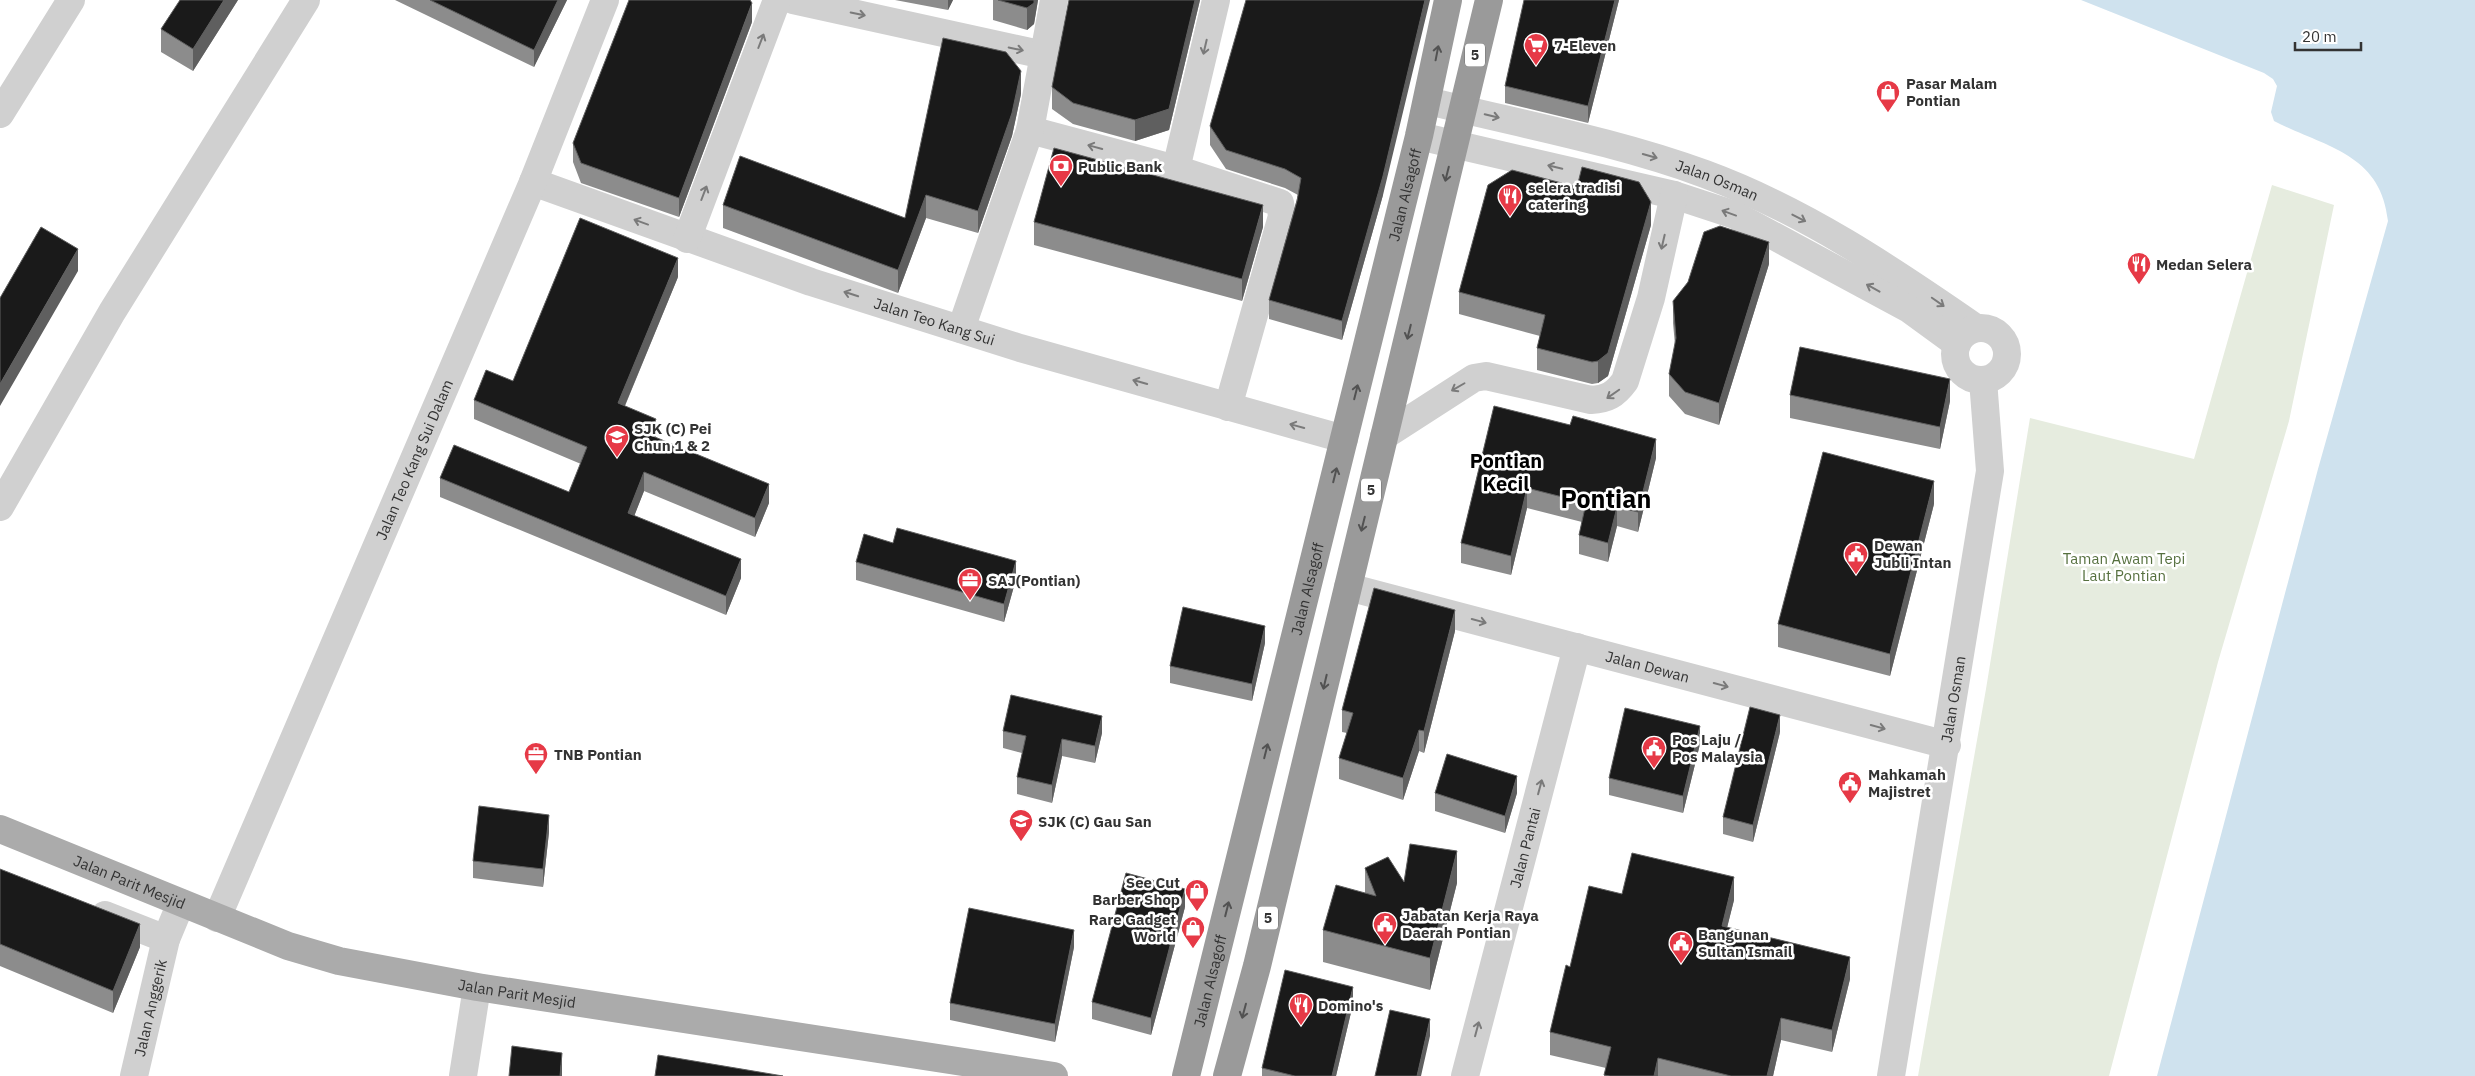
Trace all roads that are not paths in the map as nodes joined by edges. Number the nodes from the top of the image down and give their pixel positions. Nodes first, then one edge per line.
1 (71, 0) edge
2 (306, 0) edge
3 (605, 0) edge
4 (777, 0) edge
5 (793, 0) edge
6 (1054, 0) edge
7 (1216, 0) edge
8 (1448, 0) edge
9 (1488, 0) edge
10 (1044, 55) junction
11 (1428, 101) junction
12 (1462, 109) junction
13 (0, 114) edge
14 (1030, 130) junction
15 (1419, 136) junction
16 (1454, 145) junction
17 (1176, 169) junction
18 (533, 182) junction
19 (1674, 194) junction
20 (686, 239) junction
21 (961, 329) junction
22 (1967, 336) junction
23 (1983, 380) junction
24 (1228, 407) junction
25 (1384, 436) junction
26 (1344, 439) junction
27 (0, 508) edge
28 (1348, 587) junction
29 (1577, 647) junction
30 (1947, 745) junction
31 (0, 829) edge
32 (181, 903) junction
33 (83, 907) edge
34 (217, 918) junction
35 (166, 940) junction
36 (477, 987) junction
37 (1234, 1070) edge
38 (134, 1076) edge
39 (463, 1076) edge
40 (1054, 1076) edge
41 (1186, 1076) edge
42 (1465, 1076) edge
43 (1891, 1076) edge

1 - 13 street
2 - 27 street
3 - 18 street, Jalan Teo Kang Sui Dalam
20 -> 4 street
5 -> 10 street
6 - 10 street
7 -> 17 street
11 -> 8 highway, Jalan Alsagoff
9 - 12 highway, 5
10 - 14 street
11 - 12 street, Jalan Osman
11 - 15 highway, Jalan Alsagoff
12 - 16 highway, 5
12 -> 22 street, Jalan Osman
17 -> 14 street
14 - 21 street
15 - 16 street, Jalan Osman
26 -> 15 highway, Jalan Alsagoff
19 -> 16 street, Jalan Osman
16 -> 25 highway, 5
17 - 24 street
20 -> 18 street, Jalan Teo Kang Sui
18 - 34 street, Jalan Teo Kang Sui Dalam
22 -> 19 street, Jalan Osman
19 -> 25 street
21 -> 20 street, Jalan Teo Kang Sui
24 -> 21 street, Jalan Teo Kang Sui
22 - 23 street
22 - 23 street
23 - 30 street, Jalan Osman
26 -> 24 street, Jalan Teo Kang Sui
25 -> 28 highway, 5
41 -> 26 highway, Jalan Alsagoff
28 -> 29 street, Jalan Dewan
28 -> 37 highway, 5
29 -> 30 street, Jalan Dewan
42 -> 29 street, Jalan Pantai
30 - 43 street, Jalan Osman
31 - 32 main road, Jalan Parit Mesjid
32 - 34 main road, Jalan Parit Mesjid
32 - 35 street, Jalan Anggerik
33 - 35 street, Jalan Anggerik
34 - 36 main road, Jalan Parit Mesjid
35 - 38 street, Jalan Anggerik
36 - 39 street
36 - 40 main road, Jalan Parit Mesjid

